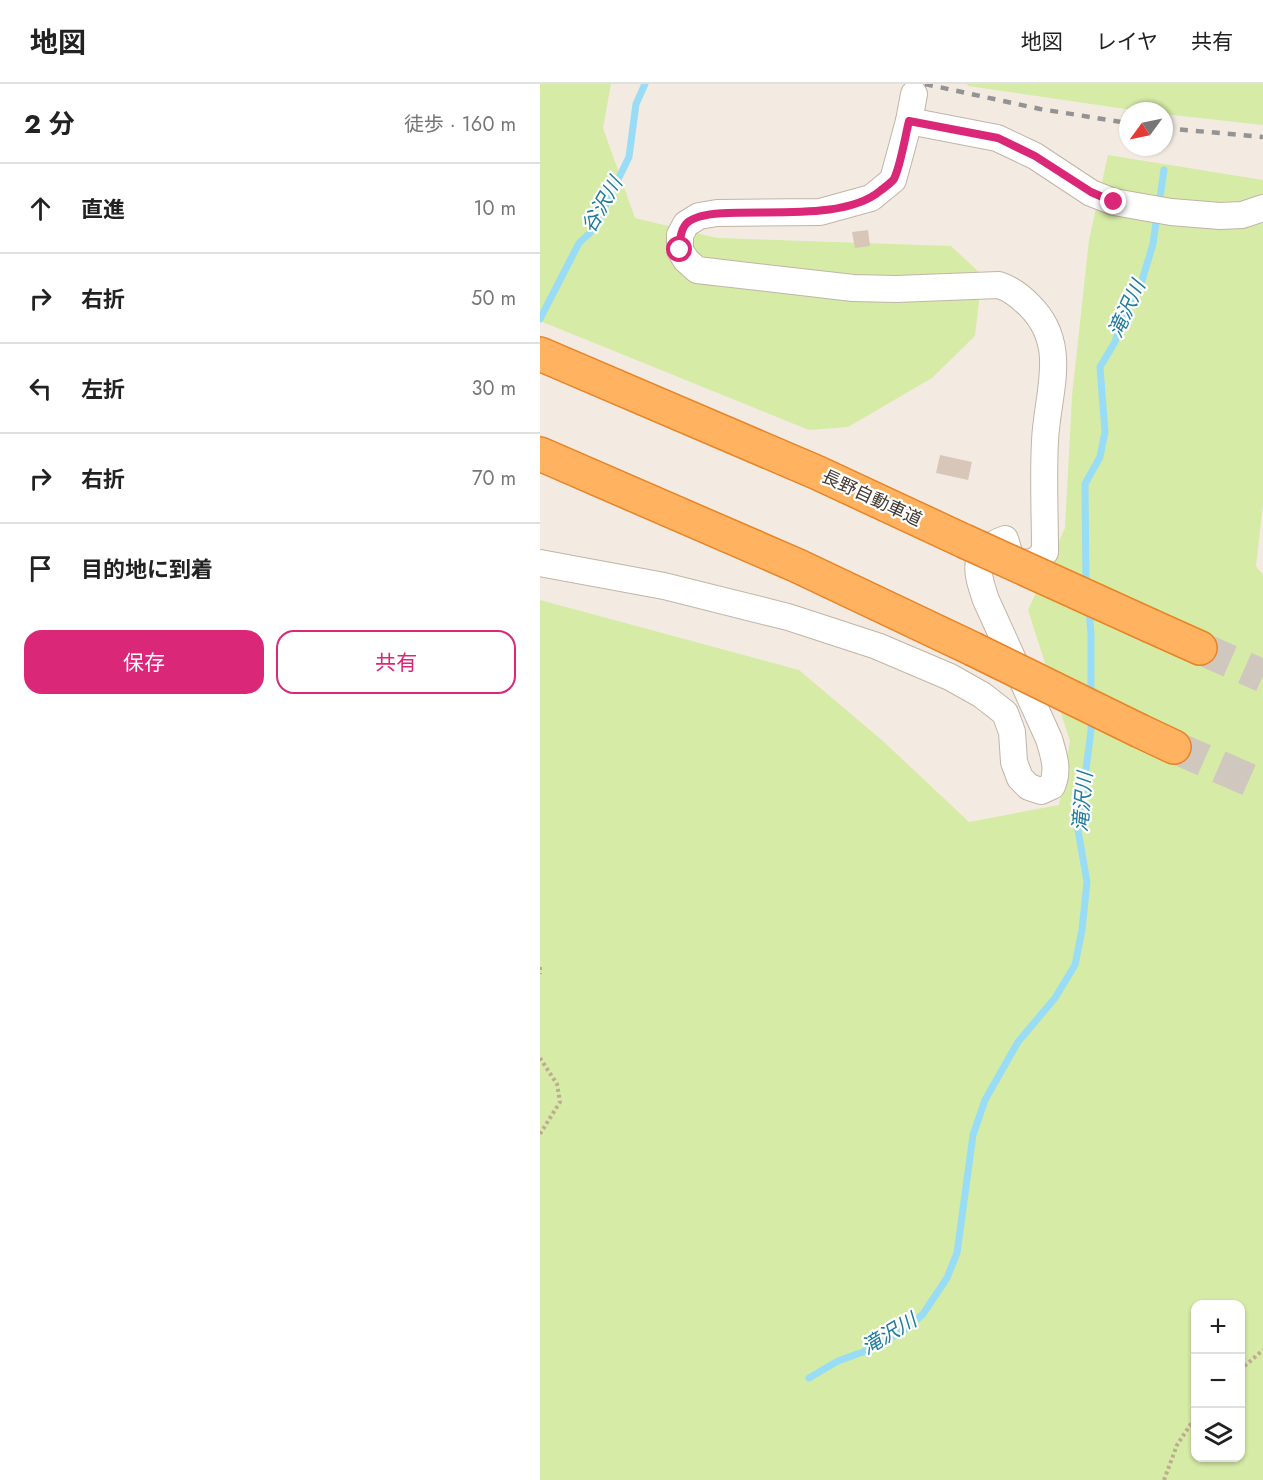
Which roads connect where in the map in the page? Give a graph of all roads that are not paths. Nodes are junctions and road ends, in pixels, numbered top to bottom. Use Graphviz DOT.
graph roads {
  1 [pos="914,94"];
  2 [pos="909,121"];
  3 [pos="1263,208"];
  4 [pos="540,354"];
  5 [pos="540,454"];
  6 [pos="540,563"];
  7 [pos="1200,648"];
  8 [pos="1174,747"];
  1 -- 2 [label="street"];
  2 -- 3 [label="street"];
  2 -- 6 [label="street"];
  4 -- 7 [label="highway, 長野自動車道, bridge"];
  5 -- 8 [label="highway, bridge"];
}
